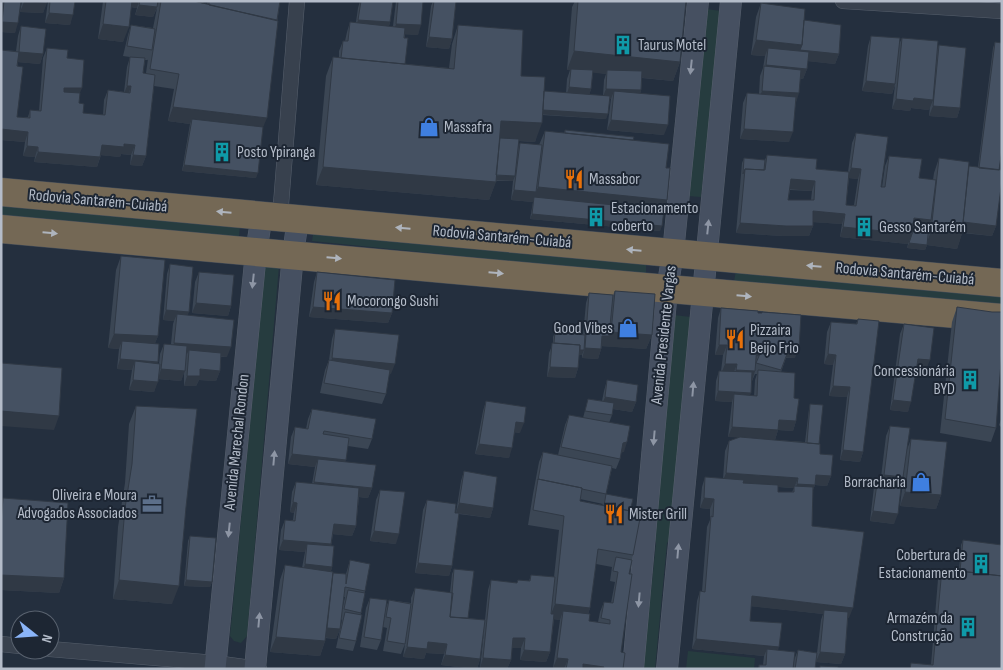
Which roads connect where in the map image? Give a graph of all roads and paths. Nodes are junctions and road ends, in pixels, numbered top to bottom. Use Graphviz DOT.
graph roads {
  1 [pos="297,1"];
  2 [pos="698,1"];
  3 [pos="730,1"];
  4 [pos="843,1"];
  5 [pos="1002,11"];
  6 [pos="1,192"];
  7 [pos="280,217"];
  8 [pos="1,229"];
  9 [pos="256,252"];
  10 [pos="672,253"];
  11 [pos="293,254"];
  12 [pos="705,256"];
  13 [pos="1002,283"];
  14 [pos="667,289"];
  15 [pos="702,293"];
  16 [pos="1002,318"];
  17 [pos="60,650"];
  18 [pos="215,666"];
  19 [pos="255,668"];
  20 [pos="259,669"];
  21 [pos="633,669"];
  22 [pos="667,669"];
  1 -- 7 [label="street, Avenida Marechal Rondon"];
  2 -- 10 [label="street, Avenida Presidente Vargas, one-way"];
  12 -- 3 [label="street, Avenida Presidente Vargas, one-way"];
  4 -- 5 [label="street"];
  7 -- 6 [label="highway, Rodovia Santarém-Cuiabá, one-way"];
  7 -- 9 [label="street, Avenida Marechal Rondon"];
  10 -- 7 [label="highway, Rodovia Santarém-Cuiabá, one-way"];
  7 -- 11 [label="street, Avenida Marechal Rondon"];
  8 -- 9 [label="highway, one-way"];
  9 -- 11 [label="highway"];
  9 -- 18 [label="street, Avenida Marechal Rondon, one-way"];
  10 -- 12 [label="highway, Rodovia Santarém-Cuiabá"];
  10 -- 14 [label="street, Avenida Presidente Vargas"];
  11 -- 14 [label="highway, one-way"];
  19 -- 11 [label="street, Avenida Marechal Rondon, one-way"];
  13 -- 12 [label="highway, Rodovia Santarém-Cuiabá, one-way"];
  12 -- 15 [label="street, Avenida Presidente Vargas"];
  14 -- 15 [label="highway"];
  14 -- 21 [label="street, Avenida Presidente Vargas, one-way"];
  15 -- 16 [label="highway, one-way"];
  22 -- 15 [label="street, Avenida Presidente Vargas, one-way"];
  17 -- 18 [label="street"];
  18 -- 19 [label="street"];
  19 -- 20 [label="street"];
}
